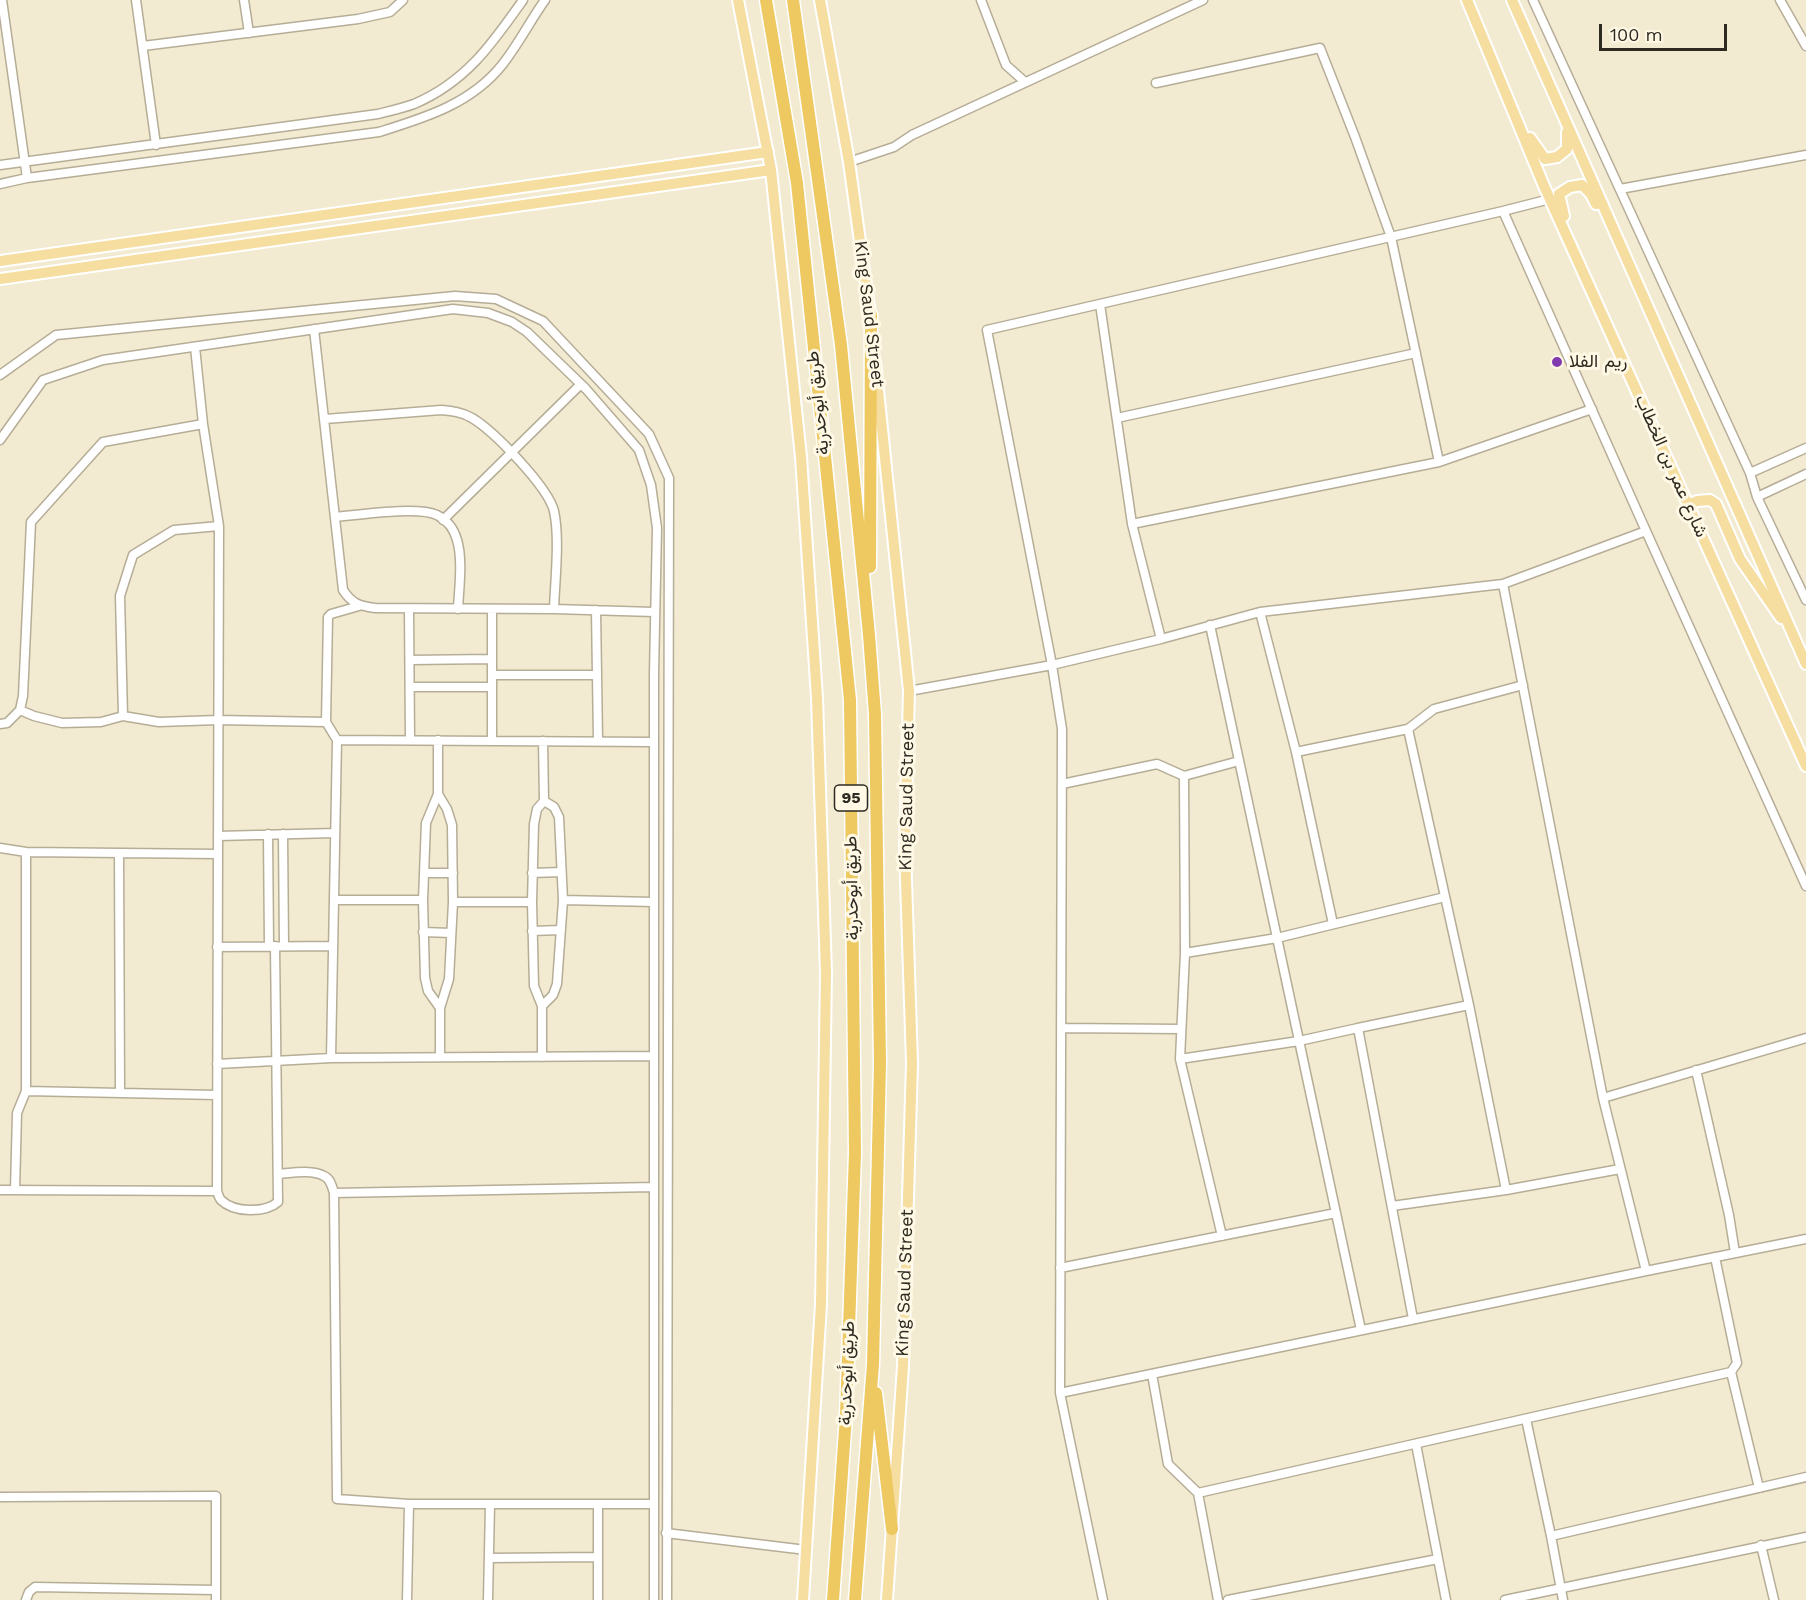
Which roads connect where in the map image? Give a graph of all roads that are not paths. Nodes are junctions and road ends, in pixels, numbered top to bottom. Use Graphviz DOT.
graph roads {
  1 [pos="2,0"];
  2 [pos="136,0"];
  3 [pos="244,0"];
  4 [pos="403,0"];
  5 [pos="523,0"];
  6 [pos="545,0"];
  7 [pos="738,0"];
  8 [pos="766,0"];
  9 [pos="794,0"];
  10 [pos="820,0"];
  11 [pos="981,0"];
  12 [pos="1203,0"];
  13 [pos="1467,0"];
  14 [pos="1512,0"];
  15 [pos="1533,0"];
  16 [pos="1780,0"];
  17 [pos="249,33"];
  18 [pos="142,46"];
  19 [pos="1806,46"];
  20 [pos="10,61"];
  21 [pos="0,62"];
  22 [pos="1544,72"];
  23 [pos="1025,82"];
  24 [pos="1156,83"];
  25 [pos="1507,96"];
  26 [pos="156,144"];
  27 [pos="768,152"];
  28 [pos="1806,155"];
  29 [pos="849,162"];
  30 [pos="25,163"];
  31 [pos="0,165"];
  32 [pos="771,170"];
  33 [pos="27,178"];
  34 [pos="0,184"];
  35 [pos="1620,189"];
  36 [pos="1550,199"];
  37 [pos="1503,212"];
  38 [pos="1391,237"];
  39 [pos="1620,245"];
  40 [pos="0,261"];
  41 [pos="1582,271"];
  42 [pos="0,279"];
  43 [pos="1101,304"];
  44 [pos="871,315"];
  45 [pos="314,329"];
  46 [pos="195,347"];
  47 [pos="1416,353"];
  48 [pos="0,375"];
  49 [pos="582,384"];
  50 [pos="1592,409"];
  51 [pos="1117,418"];
  52 [pos="325,419"];
  53 [pos="203,424"];
  54 [pos="0,440"];
  55 [pos="1806,448"];
  56 [pos="511,452"];
  57 [pos="1439,462"];
  58 [pos="1750,473"];
  59 [pos="1806,474"];
  60 [pos="1757,497"];
  61 [pos="1688,505"];
  62 [pos="335,517"];
  63 [pos="443,520"];
  64 [pos="1132,524"];
  65 [pos="219,526"];
  66 [pos="1646,531"];
  67 [pos="1503,584"];
  68 [pos="1804,588"];
  69 [pos="1806,600"];
  70 [pos="359,606"];
  71 [pos="409,609"];
  72 [pos="458,609"];
  73 [pos="492,609"];
  74 [pos="554,609"];
  75 [pos="596,610"];
  76 [pos="654,612"];
  77 [pos="1260,612"];
  78 [pos="1210,625"];
  79 [pos="869,635"];
  80 [pos="1161,639"];
  81 [pos="1796,641"];
  82 [pos="492,659"];
  83 [pos="410,660"];
  84 [pos="1806,663"];
  85 [pos="1052,665"];
  86 [pos="492,675"];
  87 [pos="597,675"];
  88 [pos="1523,686"];
  89 [pos="410,687"];
  90 [pos="492,687"];
  91 [pos="909,691"];
  92 [pos="20,710"];
  93 [pos="123,716"];
  94 [pos="218,720"];
  95 [pos="326,722"];
  96 [pos="0,724"];
  97 [pos="1408,729"];
  98 [pos="337,740"];
  99 [pos="410,740"];
  100 [pos="438,740"];
  101 [pos="492,741"];
  102 [pos="543,741"];
  103 [pos="598,741"];
  104 [pos="654,742"];
  105 [pos="1296,752"];
  106 [pos="1239,761"];
  107 [pos="1806,766"];
  108 [pos="1184,776"];
  109 [pos="1062,784"];
  110 [pos="438,794"];
  111 [pos="544,801"];
  112 [pos="335,833"];
  113 [pos="268,834"];
  114 [pos="283,834"];
  115 [pos="218,836"];
  116 [pos="0,848"];
  117 [pos="26,852"];
  118 [pos="119,853"];
  119 [pos="218,854"];
  120 [pos="561,872"];
  121 [pos="424,873"];
  122 [pos="453,873"];
  123 [pos="532,873"];
  124 [pos="1806,886"];
  125 [pos="1445,897"];
  126 [pos="334,900"];
  127 [pos="423,900"];
  128 [pos="563,900"];
  129 [pos="453,902"];
  130 [pos="532,902"];
  131 [pos="654,902"];
  132 [pos="1332,924"];
  133 [pos="561,930"];
  134 [pos="532,931"];
  135 [pos="423,932"];
  136 [pos="451,933"];
  137 [pos="1277,938"];
  138 [pos="276,946"];
  139 [pos="333,946"];
  140 [pos="217,947"];
  141 [pos="1185,953"];
  142 [pos="1469,1005"];
  143 [pos="543,1006"];
  144 [pos="440,1008"];
  145 [pos="1061,1028"];
  146 [pos="1358,1028"];
  147 [pos="1181,1029"];
  148 [pos="1806,1038"];
  149 [pos="1299,1041"];
  150 [pos="654,1056"];
  151 [pos="440,1057"];
  152 [pos="542,1057"];
  153 [pos="331,1058"];
  154 [pos="1180,1059"];
  155 [pos="276,1061"];
  156 [pos="217,1064"];
  157 [pos="1696,1070"];
  158 [pos="26,1090"];
  159 [pos="120,1093"];
  160 [pos="217,1095"];
  161 [pos="1603,1098"];
  162 [pos="1620,1169"];
  163 [pos="278,1174"];
  164 [pos="654,1188"];
  165 [pos="0,1190"];
  166 [pos="15,1190"];
  167 [pos="1506,1190"];
  168 [pos="217,1191"];
  169 [pos="334,1193"];
  170 [pos="1392,1206"];
  171 [pos="1336,1213"];
  172 [pos="1222,1236"];
  173 [pos="1806,1239"];
  174 [pos="1735,1253"];
  175 [pos="1715,1257"];
  176 [pos="1060,1268"];
  177 [pos="1646,1271"];
  178 [pos="1413,1319"];
  179 [pos="1361,1330"];
  180 [pos="873,1364"];
  181 [pos="1731,1372"];
  182 [pos="1152,1374"];
  183 [pos="1060,1393"];
  184 [pos="1526,1419"];
  185 [pos="1416,1444"];
  186 [pos="1806,1477"];
  187 [pos="1760,1488"];
  188 [pos="1198,1493"];
  189 [pos="0,1497"];
  190 [pos="409,1504"];
  191 [pos="490,1504"];
  192 [pos="598,1504"];
  193 [pos="654,1504"];
  194 [pos="892,1529"];
  195 [pos="666,1533"];
  196 [pos="1551,1536"];
  197 [pos="1806,1537"];
  198 [pos="1761,1545"];
  199 [pos="806,1550"];
  200 [pos="598,1557"];
  201 [pos="489,1558"];
  202 [pos="1438,1559"];
  203 [pos="122,1589"];
  204 [pos="1560,1589"];
  205 [pos="215,1590"];
  206 [pos="26,1600"];
  207 [pos="122,1600"];
  208 [pos="216,1600"];
  209 [pos="407,1600"];
  210 [pos="488,1600"];
  211 [pos="598,1600"];
  212 [pos="654,1600"];
  213 [pos="667,1600"];
  214 [pos="803,1600"];
  215 [pos="833,1600"];
  216 [pos="855,1600"];
  217 [pos="887,1600"];
  218 [pos="1103,1600"];
  219 [pos="1218,1600"];
  220 [pos="1228,1600"];
  221 [pos="1446,1600"];
  222 [pos="1505,1600"];
  223 [pos="1563,1600"];
  224 [pos="1774,1600"];
  1 -- 20 [label="street"];
  2 -- 18 [label="street"];
  3 -- 17 [label="street"];
  4 -- 17 [label="street"];
  5 -- 26 [label="street"];
  6 -- 33 [label="street"];
  7 -- 27 [label="main road"];
  8 -- 215 [label="highway, طريق أبوحدرية / 95"];
  9 -- 79 [label="highway, طريق أبوحدرية / 95"];
  10 -- 29 [label="main road, King Saud Street"];
  11 -- 23 [label="street"];
  12 -- 23 [label="street"];
  13 -- 25 [label="main road, شارع عمر بن الخطاب"];
  14 -- 22 [label="main road"];
  15 -- 35 [label="street"];
  16 -- 19 [label="street"];
  17 -- 18 [label="street"];
  18 -- 26 [label="street"];
  20 -- 21 [label="street"];
  20 -- 30 [label="street"];
  22 -- 25 [label="main road"];
  22 -- 39 [label="main road"];
  23 -- 29 [label="street"];
  24 -- 38 [label="street"];
  25 -- 36 [label="main road, شارع عمر بن الخطاب"];
  26 -- 30 [label="street"];
  27 -- 32 [label="main road"];
  27 -- 40 [label="main road"];
  28 -- 35 [label="street"];
  29 -- 44 [label="main road, King Saud Street"];
  30 -- 31 [label="street"];
  30 -- 33 [label="street"];
  32 -- 42 [label="main road"];
  32 -- 199 [label="main road"];
  33 -- 34 [label="street"];
  35 -- 58 [label="street"];
  36 -- 37 [label="street"];
  36 -- 41 [label="main road, شارع عمر بن الخطاب"];
  37 -- 38 [label="street"];
  37 -- 50 [label="street"];
  38 -- 43 [label="street"];
  38 -- 47 [label="street"];
  39 -- 41 [label="main road"];
  39 -- 81 [label="main road"];
  41 -- 61 [label="main road, شارع عمر بن الخطاب"];
  43 -- 51 [label="street"];
  43 -- 85 [label="street"];
  44 -- 79 [label="highway"];
  44 -- 91 [label="main road, King Saud Street"];
  45 -- 46 [label="street"];
  45 -- 49 [label="street"];
  45 -- 52 [label="street"];
  46 -- 53 [label="street"];
  46 -- 54 [label="street"];
  47 -- 51 [label="street"];
  47 -- 57 [label="street"];
  48 -- 195 [label="street"];
  49 -- 56 [label="street"];
  49 -- 76 [label="street"];
  50 -- 57 [label="street"];
  50 -- 66 [label="street"];
  51 -- 64 [label="street"];
  52 -- 56 [label="street"];
  52 -- 62 [label="street"];
  53 -- 65 [label="street"];
  53 -- 92 [label="street"];
  55 -- 58 [label="street"];
  56 -- 63 [label="street"];
  56 -- 74 [label="street"];
  57 -- 64 [label="street"];
  58 -- 60 [label="street"];
  59 -- 60 [label="street"];
  60 -- 68 [label="street"];
  61 -- 81 [label="main road"];
  61 -- 107 [label="main road, شارع عمر بن الخطاب"];
  62 -- 63 [label="street"];
  62 -- 70 [label="street"];
  63 -- 72 [label="street"];
  64 -- 80 [label="street"];
  65 -- 93 [label="street"];
  65 -- 94 [label="street"];
  66 -- 67 [label="street"];
  66 -- 124 [label="street"];
  67 -- 77 [label="street"];
  67 -- 88 [label="street"];
  68 -- 69 [label="street"];
  70 -- 71 [label="street"];
  70 -- 95 [label="street"];
  71 -- 72 [label="street"];
  71 -- 83 [label="street"];
  72 -- 73 [label="street"];
  73 -- 74 [label="street"];
  73 -- 82 [label="street"];
  74 -- 75 [label="street"];
  75 -- 76 [label="street"];
  75 -- 87 [label="street"];
  76 -- 104 [label="street"];
  77 -- 78 [label="street"];
  77 -- 105 [label="street"];
  78 -- 80 [label="street"];
  78 -- 106 [label="street"];
  79 -- 180 [label="highway, طريق أبوحدرية / 95"];
  80 -- 85 [label="street"];
  81 -- 84 [label="main road"];
  82 -- 83 [label="street"];
  82 -- 86 [label="street"];
  83 -- 89 [label="street"];
  85 -- 91 [label="street"];
  85 -- 109 [label="street"];
  86 -- 87 [label="street"];
  86 -- 90 [label="street"];
  87 -- 103 [label="street"];
  88 -- 97 [label="street"];
  88 -- 161 [label="street"];
  89 -- 90 [label="street"];
  89 -- 99 [label="street"];
  90 -- 101 [label="street"];
  91 -- 194 [label="main road, King Saud Street"];
  92 -- 93 [label="street"];
  92 -- 96 [label="street"];
  93 -- 94 [label="street"];
  94 -- 95 [label="street"];
  94 -- 115 [label="street"];
  95 -- 98 [label="street"];
  97 -- 105 [label="street"];
  97 -- 125 [label="street"];
  98 -- 99 [label="street"];
  98 -- 112 [label="street"];
  99 -- 100 [label="street"];
  100 -- 101 [label="street"];
  100 -- 110 [label="street"];
  101 -- 102 [label="street"];
  102 -- 103 [label="street"];
  102 -- 111 [label="street"];
  103 -- 104 [label="street"];
  104 -- 131 [label="street"];
  105 -- 132 [label="street"];
  106 -- 108 [label="street"];
  106 -- 137 [label="street"];
  108 -- 109 [label="street"];
  108 -- 141 [label="street"];
  109 -- 145 [label="street"];
  110 -- 121 [label="street"];
  110 -- 122 [label="street"];
  111 -- 120 [label="street"];
  111 -- 123 [label="street"];
  112 -- 114 [label="street"];
  112 -- 126 [label="street"];
  113 -- 114 [label="street"];
  113 -- 115 [label="street"];
  113 -- 138 [label="street"];
  114 -- 138 [label="street"];
  115 -- 119 [label="street"];
  116 -- 117 [label="street"];
  117 -- 118 [label="street"];
  117 -- 158 [label="street"];
  118 -- 119 [label="street"];
  118 -- 159 [label="street"];
  119 -- 140 [label="street"];
  120 -- 123 [label="street"];
  120 -- 128 [label="street"];
  121 -- 122 [label="street"];
  121 -- 127 [label="street"];
  122 -- 129 [label="street"];
  123 -- 130 [label="street"];
  125 -- 132 [label="street"];
  125 -- 142 [label="street"];
  126 -- 127 [label="street"];
  126 -- 139 [label="street"];
  127 -- 135 [label="street"];
  128 -- 131 [label="street"];
  128 -- 133 [label="street"];
  129 -- 130 [label="street"];
  129 -- 136 [label="street"];
  130 -- 134 [label="street"];
  131 -- 150 [label="street"];
  132 -- 137 [label="street"];
  133 -- 134 [label="street"];
  133 -- 143 [label="street"];
  134 -- 143 [label="street"];
  135 -- 136 [label="street"];
  135 -- 144 [label="street"];
  136 -- 144 [label="street"];
  137 -- 141 [label="street"];
  137 -- 149 [label="street"];
  138 -- 139 [label="street"];
  138 -- 140 [label="street"];
  138 -- 155 [label="street"];
  139 -- 153 [label="street"];
  140 -- 156 [label="street"];
  141 -- 147 [label="street"];
  142 -- 146 [label="street"];
  142 -- 167 [label="street"];
  143 -- 152 [label="street"];
  144 -- 151 [label="street"];
  145 -- 147 [label="street"];
  145 -- 176 [label="street"];
  146 -- 149 [label="street"];
  146 -- 170 [label="street"];
  147 -- 154 [label="street"];
  148 -- 157 [label="street"];
  149 -- 154 [label="street"];
  149 -- 171 [label="street"];
  150 -- 152 [label="street"];
  150 -- 164 [label="street"];
  151 -- 152 [label="street"];
  151 -- 153 [label="street"];
  153 -- 155 [label="street"];
  154 -- 172 [label="street"];
  155 -- 156 [label="street"];
  155 -- 163 [label="street"];
  156 -- 160 [label="street"];
  157 -- 161 [label="street"];
  157 -- 174 [label="street"];
  158 -- 159 [label="street"];
  158 -- 166 [label="street"];
  159 -- 160 [label="street"];
  160 -- 168 [label="street"];
  161 -- 162 [label="street"];
  162 -- 167 [label="street"];
  162 -- 177 [label="street"];
  163 -- 168 [label="street"];
  163 -- 169 [label="street"];
  164 -- 169 [label="street"];
  164 -- 193 [label="street"];
  165 -- 166 [label="street"];
  166 -- 168 [label="street"];
  167 -- 170 [label="street"];
  169 -- 190 [label="street"];
  170 -- 178 [label="street"];
  171 -- 172 [label="street"];
  171 -- 179 [label="street"];
  172 -- 176 [label="street"];
  173 -- 174 [label="street"];
  174 -- 175 [label="street"];
  175 -- 177 [label="street"];
  175 -- 181 [label="street"];
  176 -- 183 [label="street"];
  177 -- 178 [label="street"];
  178 -- 179 [label="street"];
  179 -- 182 [label="street"];
  180 -- 194 [label="highway"];
  180 -- 216 [label="highway, طريق أبوحدرية / 95"];
  181 -- 184 [label="street"];
  181 -- 187 [label="street"];
  182 -- 183 [label="street"];
  182 -- 188 [label="street"];
  183 -- 218 [label="street"];
  184 -- 185 [label="street"];
  184 -- 196 [label="street"];
  185 -- 188 [label="street"];
  185 -- 202 [label="street"];
  186 -- 187 [label="street"];
  187 -- 196 [label="street"];
  188 -- 219 [label="street"];
  189 -- 205 [label="street"];
  190 -- 191 [label="street"];
  190 -- 209 [label="street"];
  191 -- 192 [label="street"];
  191 -- 201 [label="street"];
  192 -- 193 [label="street"];
  192 -- 200 [label="street"];
  193 -- 212 [label="street"];
  194 -- 217 [label="main road, King Saud Street"];
  195 -- 199 [label="street"];
  195 -- 213 [label="street"];
  196 -- 204 [label="street"];
  197 -- 198 [label="street"];
  198 -- 204 [label="street"];
  198 -- 224 [label="street"];
  199 -- 214 [label="main road"];
  200 -- 201 [label="street"];
  200 -- 211 [label="street"];
  201 -- 210 [label="street"];
  202 -- 220 [label="street"];
  202 -- 221 [label="street"];
  203 -- 205 [label="street"];
  203 -- 206 [label="street"];
  203 -- 207 [label="street"];
  204 -- 222 [label="street"];
  204 -- 223 [label="street"];
  205 -- 208 [label="street"];
}
